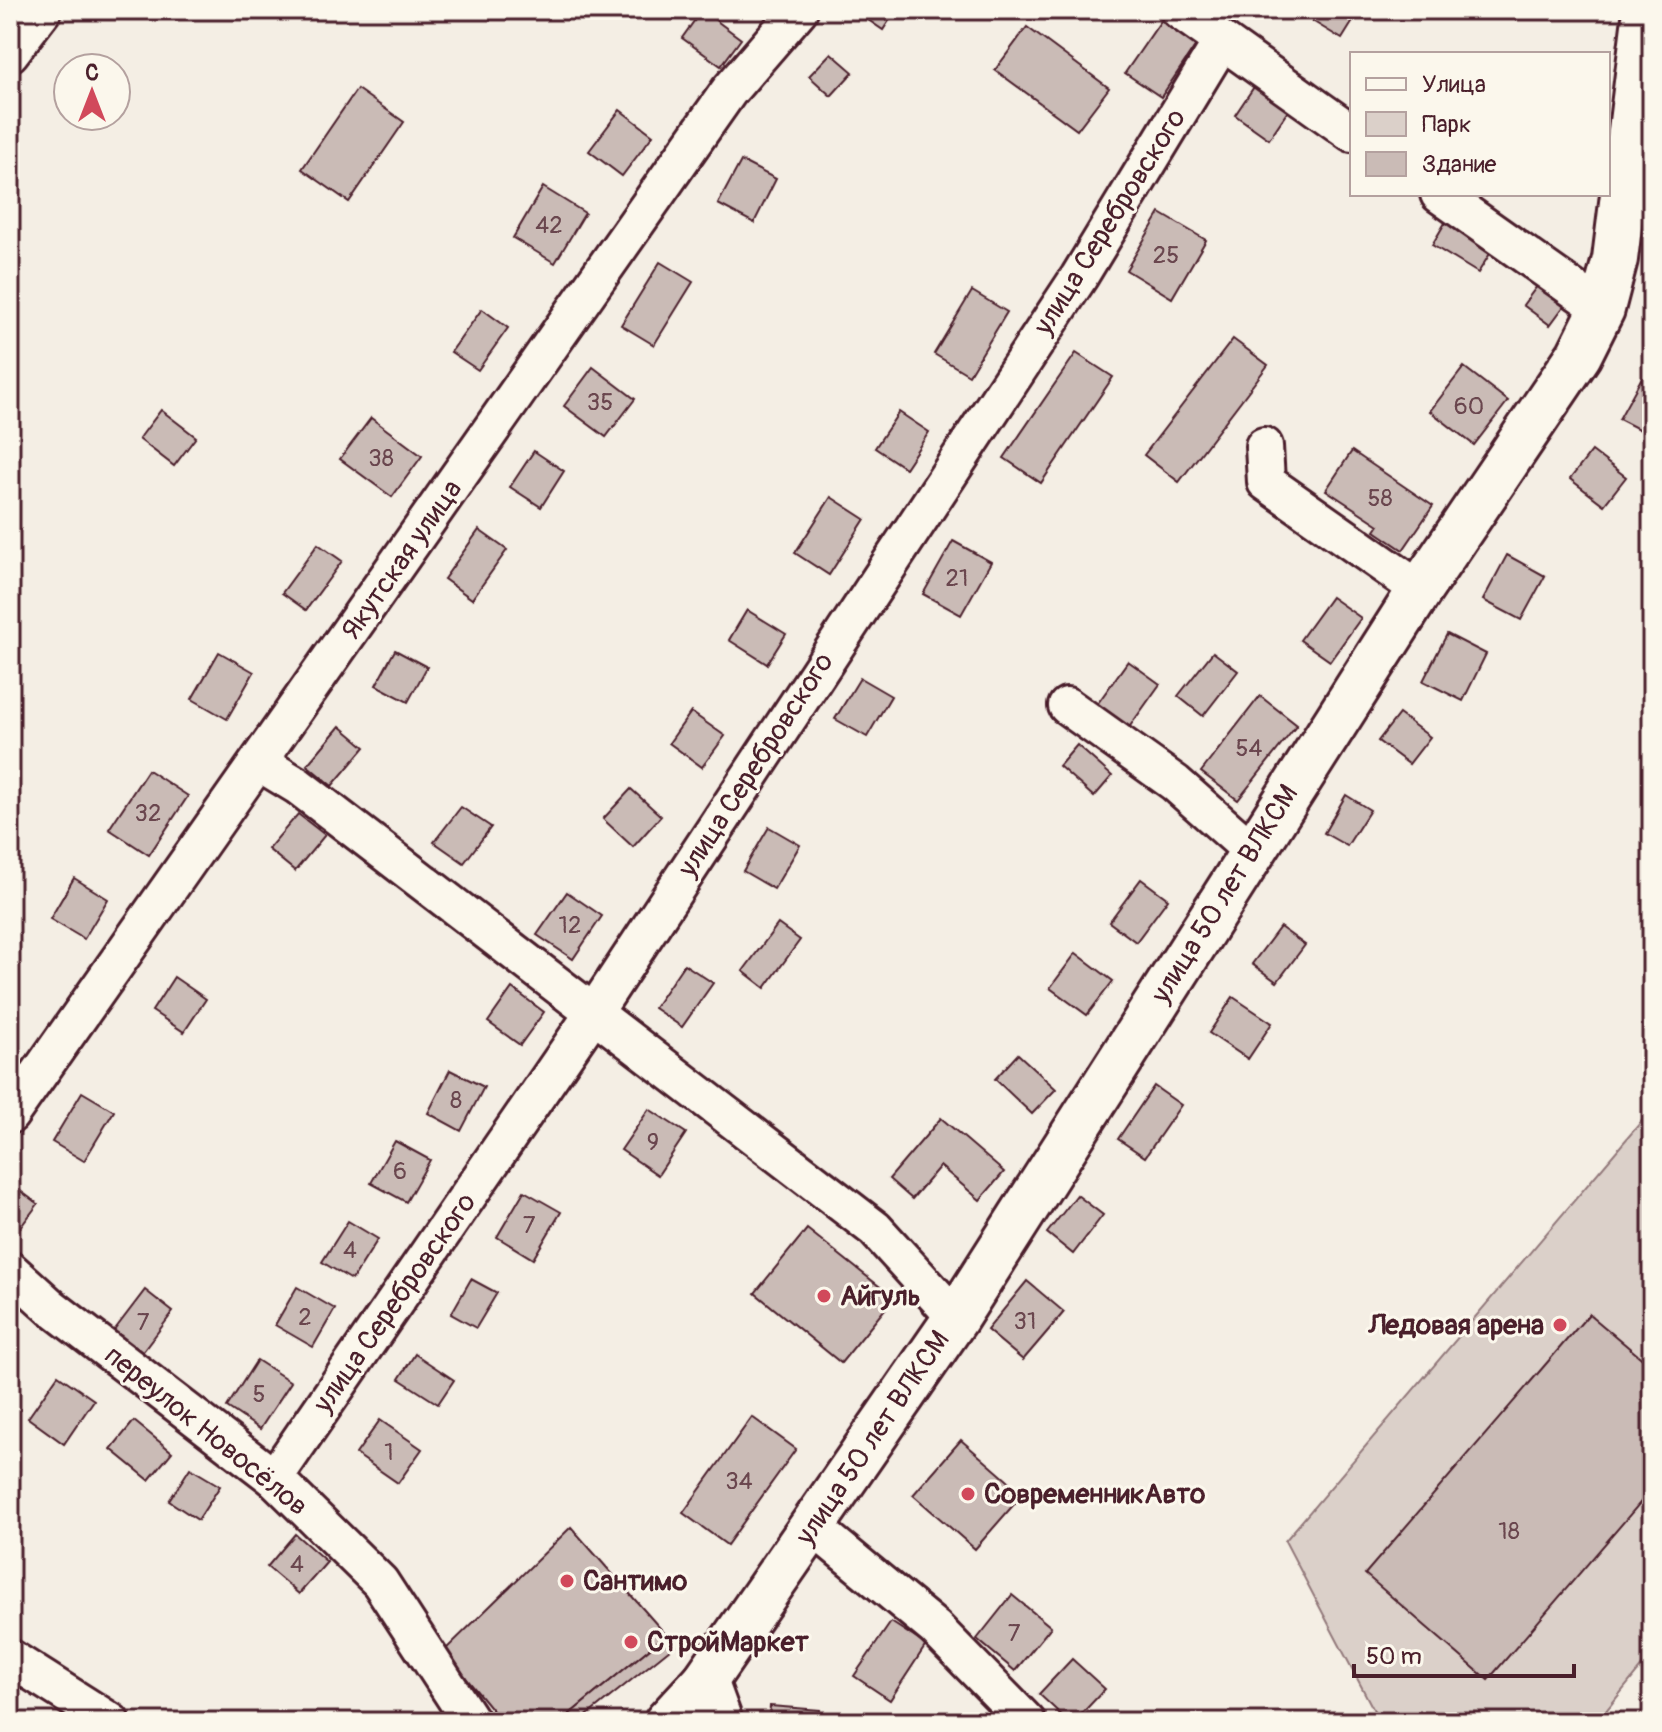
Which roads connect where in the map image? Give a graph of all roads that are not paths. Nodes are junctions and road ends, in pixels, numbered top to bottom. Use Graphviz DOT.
graph roads {
  1 [pos="43,10"];
  2 [pos="799,10"];
  3 [pos="1179,10"];
  4 [pos="1646,10"];
  5 [pos="1222,41"];
  6 [pos="10,53"];
  7 [pos="1350,132"];
  8 [pos="1641,143"];
  9 [pos="1442,196"];
  10 [pos="1602,309"];
  11 [pos="1264,446"];
  12 [pos="1420,590"];
  13 [pos="1067,706"];
  14 [pos="260,763"];
  15 [pos="1252,851"];
  16 [pos="593,1014"];
  17 [pos="10,1115"];
  18 [pos="10,1270"];
  19 [pos="956,1318"];
  20 [pos="274,1478"];
  21 [pos="813,1527"];
  22 [pos="10,1658"];
  23 [pos="705,1681"];
  24 [pos="111,1722"];
  25 [pos="471,1722"];
  26 [pos="667,1722"];
  27 [pos="720,1722"];
  28 [pos="1027,1722"];
  1 -- 6 [label="street"];
  2 -- 14 [label="street, Якутская улица"];
  3 -- 5 [label="street"];
  4 -- 8 [label="main road, улица 50 лет ВЛКСМ"];
  5 -- 7 [label="street"];
  5 -- 16 [label="street, улица Серебровского"];
  8 -- 10 [label="main road, улица 50 лет ВЛКСМ"];
  9 -- 10 [label="street"];
  10 -- 12 [label="main road, улица 50 лет ВЛКСМ"];
  11 -- 12 [label="street"];
  12 -- 15 [label="main road, улица 50 лет ВЛКСМ"];
  13 -- 15 [label="street"];
  14 -- 16 [label="street"];
  14 -- 17 [label="street, Якутская улица"];
  15 -- 19 [label="main road, улица 50 лет ВЛКСМ"];
  16 -- 19 [label="street"];
  16 -- 20 [label="street, улица Серебровского"];
  18 -- 20 [label="street, переулок Новосёлов"];
  19 -- 21 [label="main road, улица 50 лет ВЛКСМ"];
  20 -- 25 [label="street, переулок Новосёлов"];
  21 -- 23 [label="main road, улица 50 лет ВЛКСМ"];
  21 -- 28 [label="street"];
  22 -- 24 [label="street"];
  23 -- 26 [label="main road, улица 50 лет ВЛКСМ"];
  23 -- 27 [label="main road"];
}
